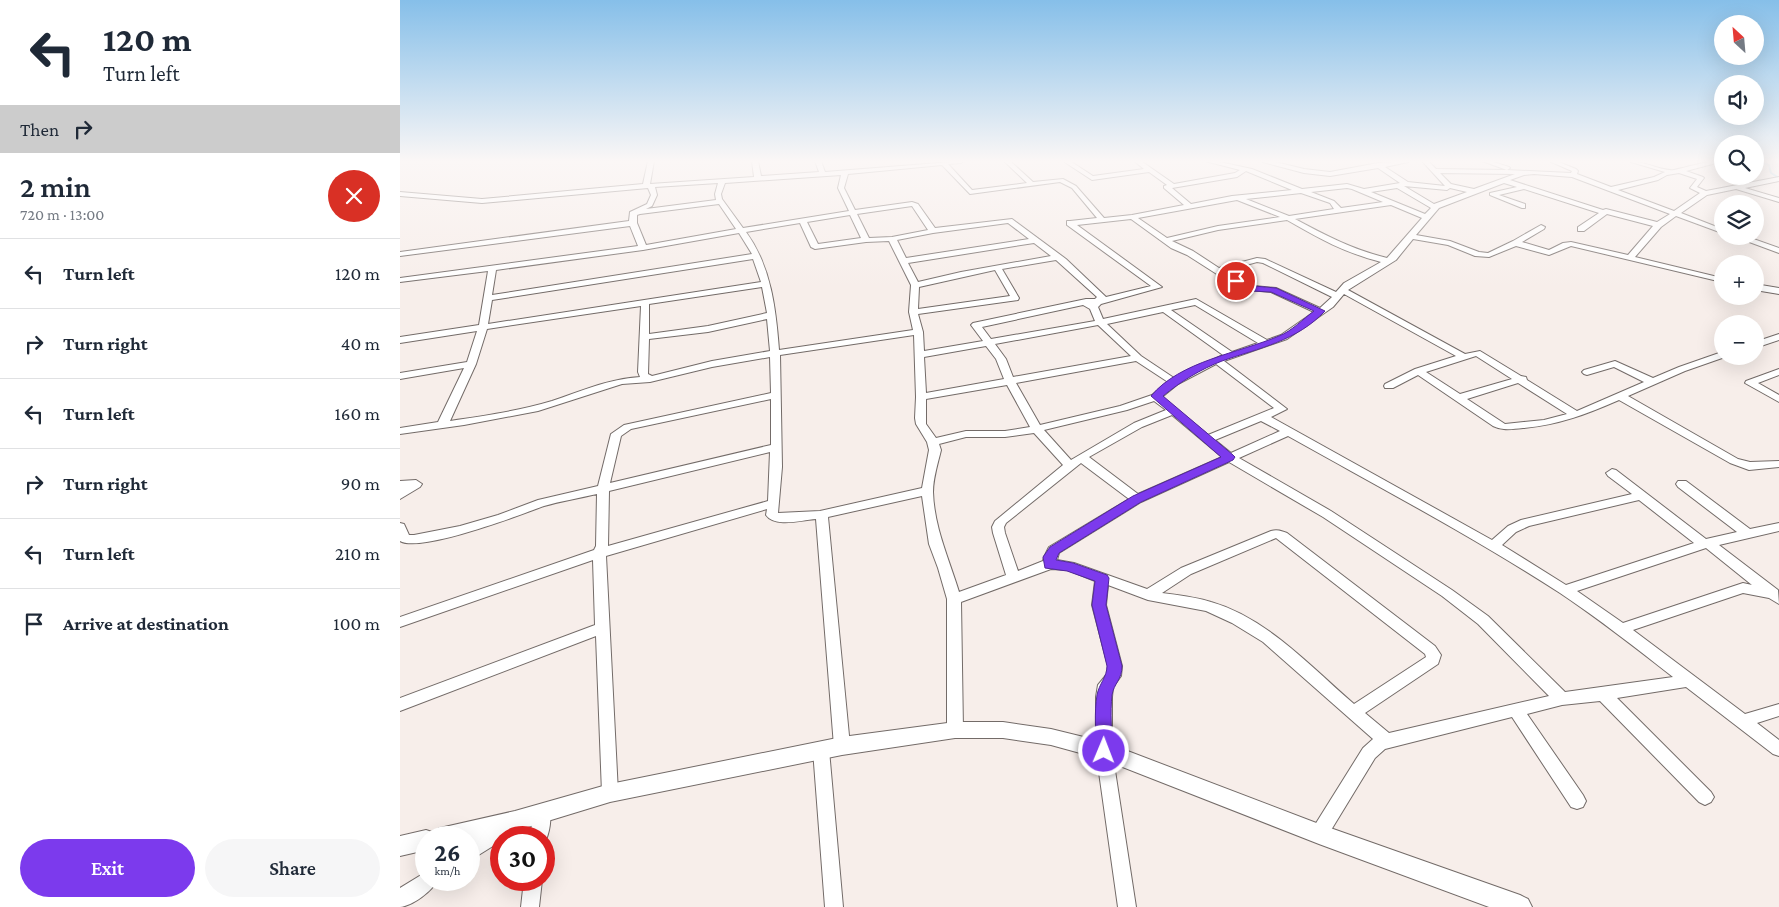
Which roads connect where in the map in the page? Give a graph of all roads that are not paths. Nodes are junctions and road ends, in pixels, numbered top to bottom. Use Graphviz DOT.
graph roads {
  1 [pos="651,203"];
  2 [pos="709,203"];
  3 [pos="721,203"];
  4 [pos="848,203"];
  5 [pos="1088,203"];
  6 [pos="1186,203"];
  7 [pos="1209,203"];
  8 [pos="1252,203"];
  9 [pos="1333,203"];
  10 [pos="1383,203"];
  11 [pos="1395,203"];
  12 [pos="1428,203"];
  13 [pos="1443,203"];
  14 [pos="1515,203"];
  15 [pos="1575,203"];
  16 [pos="1649,203"];
  17 [pos="1689,203"];
  18 [pos="1522,206"];
  19 [pos="1191,207"];
  20 [pos="1434,207"];
  21 [pos="1339,210"];
  22 [pos="1603,212"];
  23 [pos="852,213"];
  24 [pos="1674,213"];
  25 [pos="1132,217"];
  26 [pos="1425,217"];
  27 [pos="1288,218"];
  28 [pos="803,220"];
  29 [pos="1102,220"];
  30 [pos="633,223"];
  31 [pos="1658,225"];
  32 [pos="1541,226"];
  33 [pos="598,228"];
  34 [pos="1714,228"];
  35 [pos="1581,229"];
  36 [pos="933,231"];
  37 [pos="743,232"];
  38 [pos="1410,236"];
  39 [pos="892,239"];
  40 [pos="866,240"];
  41 [pos="1034,240"];
  42 [pos="1166,240"];
  43 [pos="1516,243"];
  44 [pos="1763,245"];
  45 [pos="643,248"];
  46 [pos="1779,251"];
  47 [pos="400,254"];
  48 [pos="756,256"];
  49 [pos="1057,257"];
  50 [pos="1631,257"];
  51 [pos="1387,261"];
  52 [pos="903,262"];
  53 [pos="492,268"];
  54 [pos="998,269"];
  55 [pos="1217,271"];
  56 [pos="1714,278"];
  57 [pos="400,280"];
  58 [pos="765,284"];
  59 [pos="915,285"];
  60 [pos="1764,289"];
  61 [pos="1779,291"];
  62 [pos="1339,293"];
  63 [pos="488,298"];
  64 [pos="645,304"];
  65 [pos="1093,304"];
  66 [pos="1165,310"];
  67 [pos="1320,311"];
  68 [pos="913,312"];
  69 [pos="771,316"];
  70 [pos="1100,322"];
  71 [pos="483,328"];
  72 [pos="918,332"];
  73 [pos="645,337"];
  74 [pos="1779,337"];
  75 [pos="400,340"];
  76 [pos="989,342"];
  77 [pos="1764,342"];
  78 [pos="1267,344"];
  79 [pos="776,353"];
  80 [pos="919,355"];
  81 [pos="1230,355"];
  82 [pos="1462,356"];
  83 [pos="1138,358"];
  84 [pos="1714,359"];
  85 [pos="1217,360"];
  86 [pos="470,364"];
  87 [pos="1418,371"];
  88 [pos="1587,372"];
  89 [pos="1779,372"];
  90 [pos="400,376"];
  91 [pos="650,379"];
  92 [pos="1522,379"];
  93 [pos="1010,381"];
  94 [pos="1174,382"];
  95 [pos="1653,382"];
  96 [pos="1389,386"];
  97 [pos="776,395"];
  98 [pos="1156,396"];
  99 [pos="1620,396"];
  100 [pos="921,397"];
  101 [pos="1459,398"];
  102 [pos="1779,399"];
  103 [pos="1174,411"];
  104 [pos="1576,415"];
  105 [pos="1262,417"];
  106 [pos="443,424"];
  107 [pos="1037,429"];
  108 [pos="400,431"];
  109 [pos="1287,432"];
  110 [pos="1207,439"];
  111 [pos="933,442"];
  112 [pos="776,447"];
  113 [pos="1081,457"];
  114 [pos="1229,457"];
  115 [pos="1779,464"];
  116 [pos="1069,465"];
  117 [pos="1612,472"];
  118 [pos="400,484"];
  119 [pos="1682,484"];
  120 [pos="603,489"];
  121 [pos="927,491"];
  122 [pos="400,495"];
  123 [pos="1641,496"];
  124 [pos="1137,499"];
  125 [pos="774,503"];
  126 [pos="821,515"];
  127 [pos="400,527"];
  128 [pos="1779,527"];
  129 [pos="1748,534"];
  130 [pos="1706,544"];
  131 [pos="1493,546"];
  132 [pos="599,553"];
  133 [pos="1050,564"];
  134 [pos="1013,577"];
  135 [pos="1752,577"];
  136 [pos="1102,578"];
  137 [pos="1742,588"];
  138 [pos="1565,590"];
  139 [pos="1148,595"];
  140 [pos="1776,596"];
  141 [pos="954,599"];
  142 [pos="400,622"];
  143 [pos="602,628"];
  144 [pos="1621,629"];
  145 [pos="1688,680"];
  146 [pos="1604,694"];
  147 [pos="1562,699"];
  148 [pos="400,705"];
  149 [pos="1515,709"];
  150 [pos="1779,710"];
  151 [pos="1355,711"];
  152 [pos="1743,721"];
  153 [pos="955,730"];
  154 [pos="1386,740"];
  155 [pos="842,746"];
  156 [pos="1779,749"];
  157 [pos="821,750"];
  158 [pos="1104,751"];
  159 [pos="610,793"];
  160 [pos="1705,797"];
  161 [pos="1577,801"];
  162 [pos="542,812"];
  163 [pos="515,821"];
  164 [pos="540,826"];
  165 [pos="480,829"];
  166 [pos="1319,834"];
  167 [pos="415,843"];
  168 [pos="480,845"];
  169 [pos="400,846"];
  170 [pos="415,889"];
  171 [pos="532,891"];
  172 [pos="400,899"];
  173 [pos="530,907"];
  174 [pos="834,907"];
  175 [pos="1127,907"];
  176 [pos="1520,907"];
  1 -- 33 [label="street"];
  2 -- 30 [label="street"];
  3 -- 37 [label="street"];
  4 -- 23 [label="street"];
  5 -- 29 [label="street"];
  6 -- 19 [label="street"];
  7 -- 19 [label="street"];
  8 -- 27 [label="street"];
  9 -- 21 [label="street"];
  10 -- 21 [label="street"];
  11 -- 26 [label="street"];
  12 -- 20 [label="street"];
  13 -- 20 [label="street"];
  14 -- 18 [label="street"];
  15 -- 22 [label="street"];
  16 -- 24 [label="street"];
  17 -- 24 [label="street"];
  19 -- 25 [label="street"];
  20 -- 26 [label="street"];
  21 -- 27 [label="street"];
  22 -- 31 [label="street"];
  22 -- 35 [label="street"];
  23 -- 28 [label="street"];
  23 -- 36 [label="street"];
  23 -- 40 [label="street"];
  24 -- 31 [label="street"];
  24 -- 34 [label="street"];
  25 -- 29 [label="street"];
  25 -- 42 [label="street"];
  26 -- 38 [label="street"];
  27 -- 42 [label="street"];
  27 -- 51 [label="street"];
  28 -- 37 [label="street"];
  28 -- 40 [label="street"];
  29 -- 65 [label="street"];
  30 -- 33 [label="street"];
  30 -- 45 [label="street"];
  31 -- 50 [label="street"];
  32 -- 43 [label="street"];
  33 -- 47 [label="street"];
  36 -- 39 [label="street"];
  36 -- 41 [label="street"];
  37 -- 45 [label="street"];
  37 -- 48 [label="street"];
  38 -- 43 [label="street"];
  38 -- 51 [label="street"];
  39 -- 40 [label="street"];
  39 -- 52 [label="street"];
  41 -- 49 [label="street"];
  41 -- 52 [label="street"];
  42 -- 55 [label="street"];
  43 -- 50 [label="street"];
  44 -- 46 [label="street"];
  45 -- 53 [label="street"];
  48 -- 58 [label="street"];
  48 -- 63 [label="street"];
  49 -- 54 [label="street"];
  49 -- 65 [label="street"];
  50 -- 56 [label="street"];
  51 -- 62 [label="street"];
  52 -- 59 [label="street"];
  53 -- 57 [label="street"];
  53 -- 63 [label="street"];
  54 -- 59 [label="street"];
  54 -- 68 [label="street"];
  55 -- 62 [label="street"];
  55 -- 67 [label="street"];
  58 -- 64 [label="street"];
  58 -- 69 [label="street"];
  59 -- 68 [label="street"];
  60 -- 61 [label="street"];
  62 -- 67 [label="street"];
  62 -- 82 [label="street"];
  63 -- 71 [label="street"];
  64 -- 71 [label="street"];
  64 -- 73 [label="street"];
  65 -- 70 [label="street"];
  65 -- 76 [label="street"];
  66 -- 70 [label="street"];
  66 -- 78 [label="street"];
  66 -- 81 [label="street"];
  67 -- 78 [label="street"];
  68 -- 72 [label="street"];
  69 -- 73 [label="street"];
  69 -- 79 [label="street"];
  70 -- 76 [label="street"];
  70 -- 83 [label="street"];
  71 -- 75 [label="street"];
  71 -- 86 [label="street"];
  72 -- 79 [label="street"];
  72 -- 80 [label="street"];
  73 -- 91 [label="street"];
  74 -- 77 [label="street"];
  76 -- 80 [label="street"];
  76 -- 93 [label="street"];
  78 -- 81 [label="street"];
  79 -- 91 [label="street"];
  79 -- 97 [label="street"];
  80 -- 100 [label="street"];
  81 -- 85 [label="street"];
  82 -- 87 [label="street"];
  82 -- 92 [label="street"];
  83 -- 93 [label="street"];
  83 -- 94 [label="street"];
  84 -- 95 [label="street"];
  85 -- 94 [label="street"];
  85 -- 105 [label="street"];
  86 -- 90 [label="street"];
  86 -- 106 [label="street"];
  87 -- 96 [label="street"];
  87 -- 101 [label="street"];
  88 -- 95 [label="street"];
  89 -- 102 [label="street"];
  91 -- 106 [label="street"];
  92 -- 101 [label="street"];
  92 -- 104 [label="street"];
  93 -- 100 [label="street"];
  93 -- 107 [label="street"];
  94 -- 98 [label="street"];
  95 -- 99 [label="street"];
  97 -- 112 [label="street"];
  97 -- 120 [label="street"];
  98 -- 103 [label="street"];
  98 -- 107 [label="street"];
  99 -- 104 [label="street"];
  99 -- 115 [label="street"];
  100 -- 111 [label="street"];
  101 -- 104 [label="street"];
  103 -- 110 [label="street"];
  103 -- 113 [label="street"];
  105 -- 109 [label="street"];
  105 -- 110 [label="street"];
  106 -- 108 [label="street"];
  107 -- 111 [label="street"];
  107 -- 116 [label="street"];
  109 -- 114 [label="street"];
  109 -- 131 [label="street"];
  110 -- 114 [label="street"];
  111 -- 121 [label="street"];
  112 -- 120 [label="street"];
  112 -- 125 [label="street"];
  113 -- 116 [label="street"];
  113 -- 124 [label="street"];
  114 -- 124 [label="street"];
  114 -- 147 [label="street"];
  116 -- 134 [label="street"];
  117 -- 123 [label="street"];
  118 -- 122 [label="street"];
  119 -- 129 [label="street"];
  120 -- 127 [label="street"];
  120 -- 132 [label="street"];
  121 -- 126 [label="street"];
  121 -- 141 [label="street"];
  123 -- 130 [label="street"];
  123 -- 131 [label="street"];
  124 -- 133 [label="street"];
  125 -- 126 [label="street"];
  125 -- 132 [label="street"];
  126 -- 155 [label="street"];
  128 -- 129 [label="street"];
  129 -- 130 [label="street"];
  130 -- 135 [label="street"];
  130 -- 138 [label="street"];
  131 -- 138 [label="street"];
  132 -- 142 [label="street"];
  132 -- 143 [label="street"];
  133 -- 134 [label="street"];
  133 -- 136 [label="street"];
  134 -- 141 [label="street"];
  135 -- 137 [label="street"];
  135 -- 140 [label="street"];
  136 -- 139 [label="street"];
  136 -- 158 [label="street"];
  137 -- 140 [label="street"];
  137 -- 144 [label="street"];
  138 -- 144 [label="street"];
  139 -- 151 [label="street"];
  139 -- 151 [label="street"];
  141 -- 153 [label="street"];
  143 -- 148 [label="street"];
  143 -- 159 [label="street"];
  144 -- 145 [label="street"];
  145 -- 146 [label="street"];
  145 -- 152 [label="street"];
  146 -- 147 [label="street"];
  146 -- 160 [label="street"];
  147 -- 149 [label="street"];
  149 -- 154 [label="street"];
  149 -- 161 [label="street"];
  150 -- 152 [label="street"];
  151 -- 154 [label="street"];
  152 -- 156 [label="street"];
  153 -- 155 [label="street"];
  153 -- 158 [label="street"];
  154 -- 166 [label="street"];
  155 -- 157 [label="street"];
  157 -- 159 [label="street"];
  157 -- 174 [label="street"];
  158 -- 166 [label="street"];
  158 -- 175 [label="street"];
  159 -- 162 [label="street"];
  162 -- 163 [label="street"];
  162 -- 164 [label="street"];
  163 -- 165 [label="street"];
  163 -- 168 [label="street"];
  166 -- 176 [label="street"];
  167 -- 169 [label="street"];
  170 -- 172 [label="street"];
  171 -- 173 [label="street"];
}
